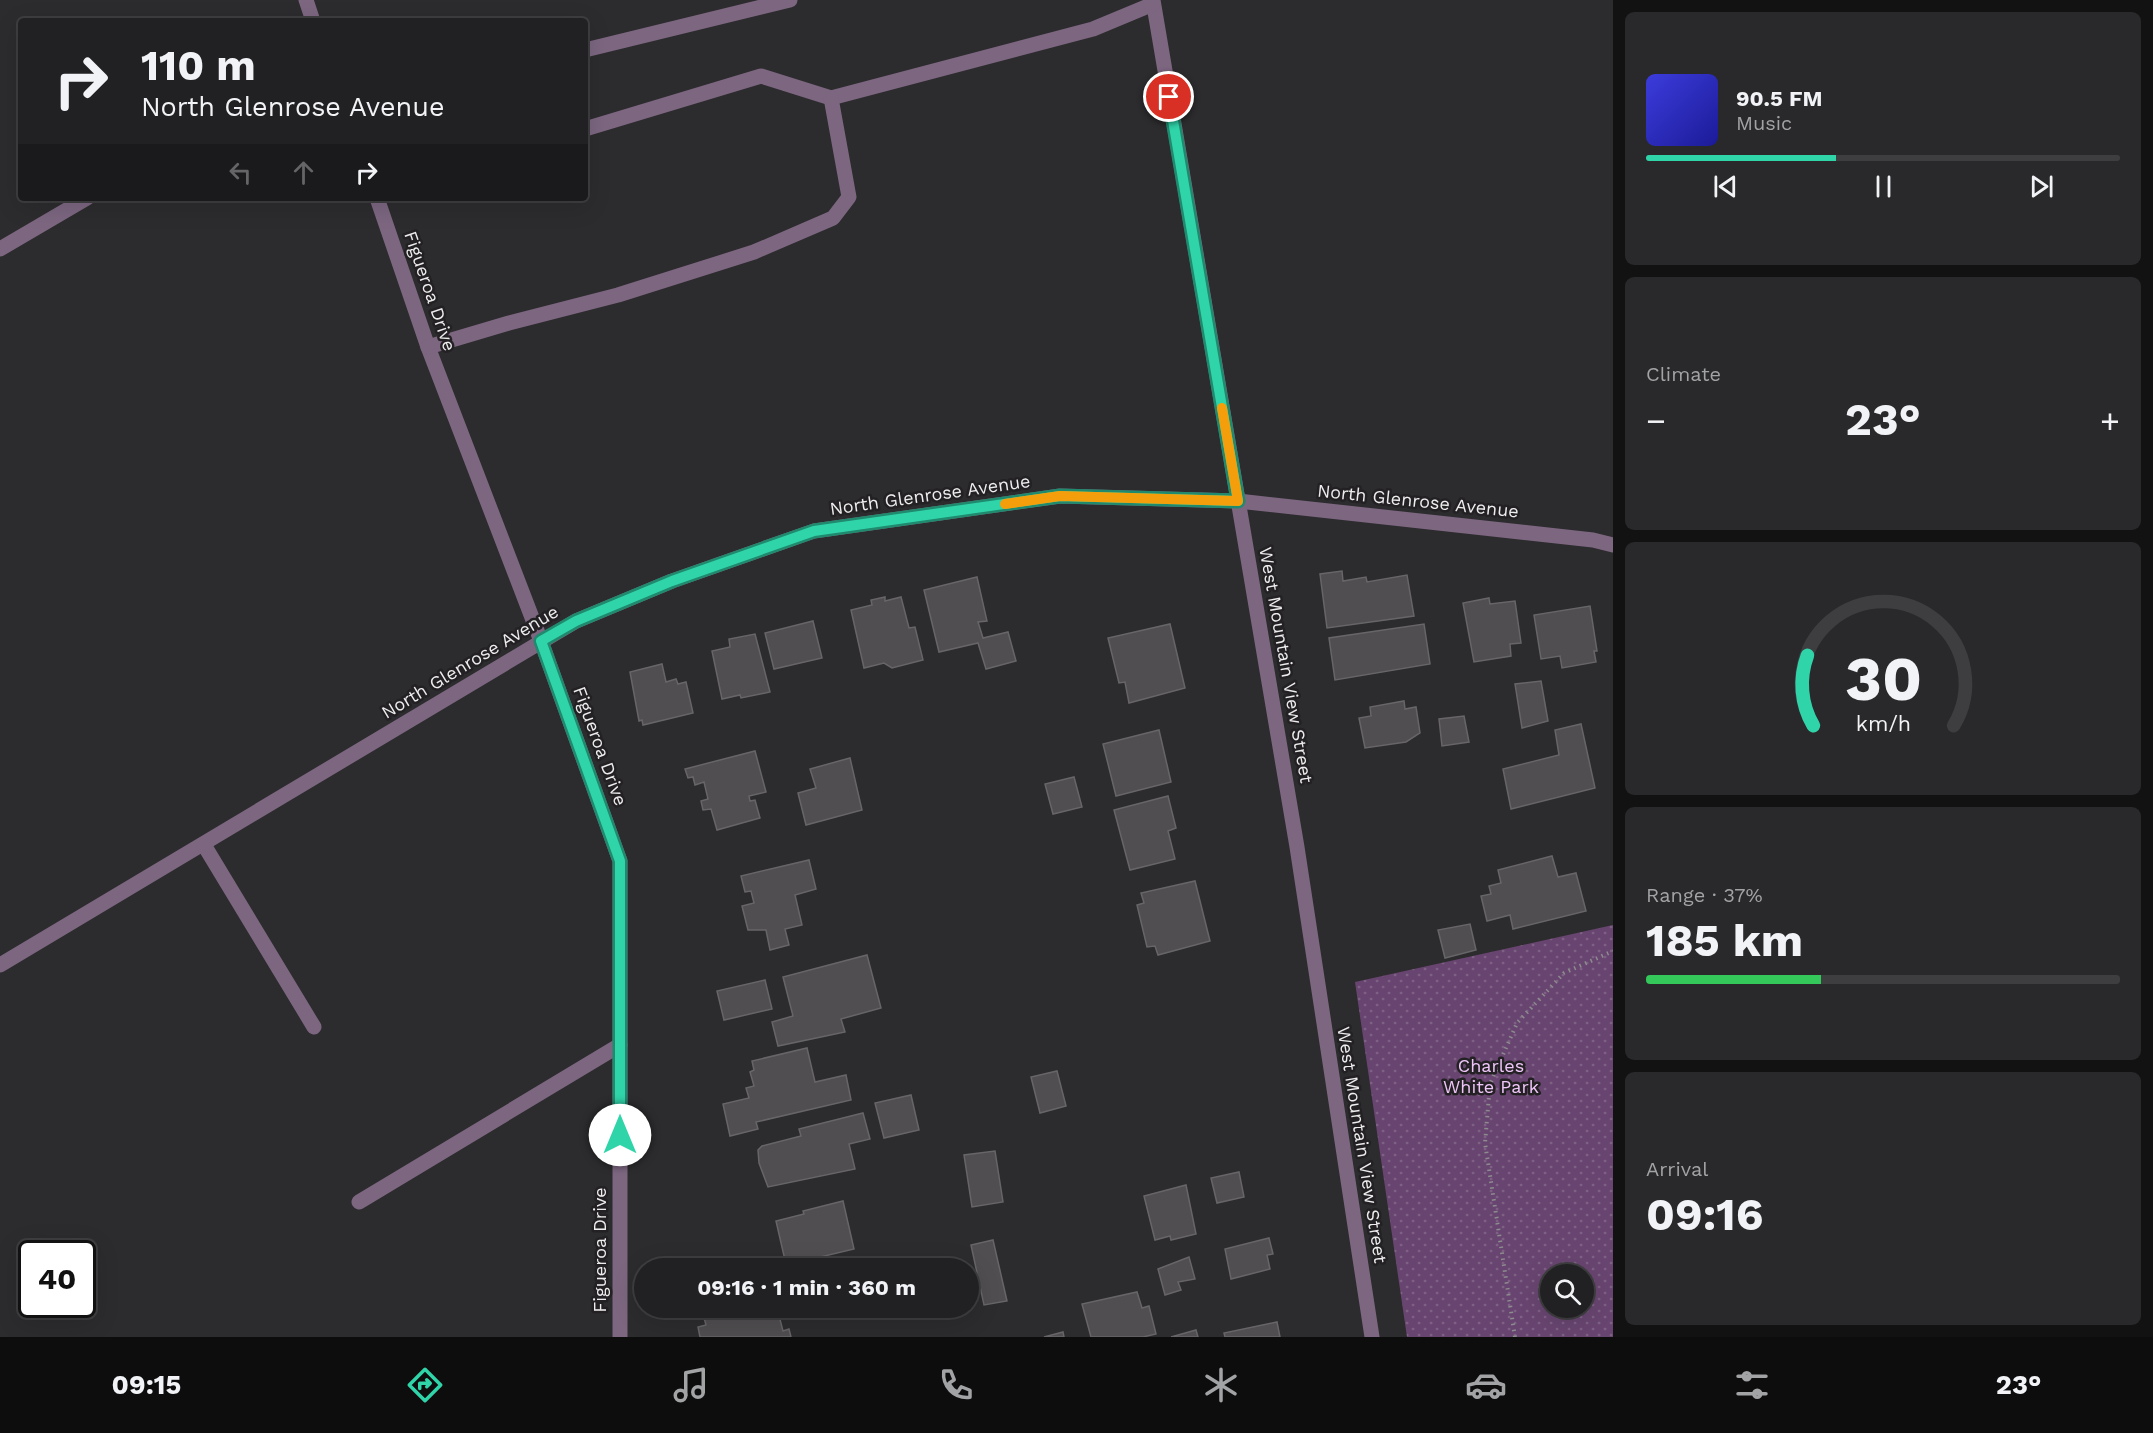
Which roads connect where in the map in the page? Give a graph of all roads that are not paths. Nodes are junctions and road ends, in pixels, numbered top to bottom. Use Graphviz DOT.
graph roads {
  1 [pos="306,0"];
  2 [pos="790,0"];
  3 [pos="1153,2"];
  4 [pos="312,18"];
  5 [pos="588,49"];
  6 [pos="831,98"];
  7 [pos="588,128"];
  8 [pos="82,201"];
  9 [pos="378,201"];
  10 [pos="0,249"];
  11 [pos="428,347"];
  12 [pos="1238,501"];
  13 [pos="1613,545"];
  14 [pos="541,641"];
  15 [pos="204,845"];
  16 [pos="0,965"];
  17 [pos="314,1027"];
  18 [pos="620,1045"];
  19 [pos="359,1202"];
  20 [pos="620,1337"];
  21 [pos="1372,1337"];
  1 -- 4 [label="street"];
  2 -- 5 [label="street"];
  3 -- 6 [label="street"];
  3 -- 12 [label="street, West Mountain View Street"];
  6 -- 7 [label="street"];
  6 -- 11 [label="street"];
  8 -- 10 [label="street"];
  9 -- 11 [label="street, Figueroa Drive"];
  11 -- 14 [label="street, Figueroa Drive"];
  12 -- 13 [label="street, North Glenrose Avenue"];
  12 -- 14 [label="street, North Glenrose Avenue"];
  12 -- 21 [label="street, West Mountain View Street"];
  14 -- 15 [label="street, North Glenrose Avenue"];
  14 -- 18 [label="street, Figueroa Drive"];
  15 -- 16 [label="street, North Glenrose Avenue"];
  15 -- 17 [label="street"];
  18 -- 19 [label="street"];
  18 -- 20 [label="street, Figueroa Drive"];
}
